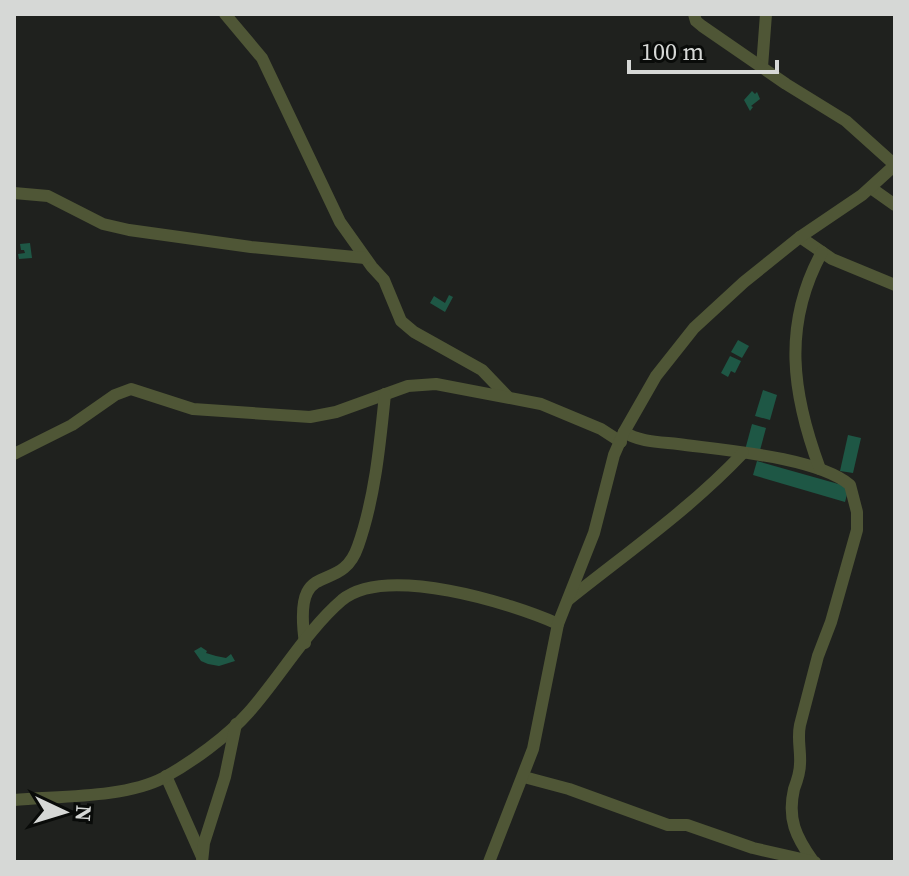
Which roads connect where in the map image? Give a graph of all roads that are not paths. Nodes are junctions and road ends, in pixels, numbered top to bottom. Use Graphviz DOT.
graph roads {
  1 [pos="225,14"];
  2 [pos="694,14"];
  3 [pos="766,14"];
  4 [pos="762,67"];
  5 [pos="871,188"];
  6 [pos="14,193"];
  7 [pos="895,205"];
  8 [pos="800,237"];
  9 [pos="822,252"];
  10 [pos="365,258"];
  11 [pos="895,285"];
  12 [pos="385,394"];
  13 [pos="507,396"];
  14 [pos="622,437"];
  15 [pos="743,453"];
  16 [pos="14,454"];
  17 [pos="820,469"];
  18 [pos="568,601"];
  19 [pos="558,624"];
  20 [pos="305,643"];
  21 [pos="236,724"];
  22 [pos="166,776"];
  23 [pos="524,777"];
  24 [pos="14,800"];
  25 [pos="202,859"];
  26 [pos="489,862"];
  27 [pos="814,862"];
  1 -- 10 [label="street"];
  2 -- 4 [label="street"];
  3 -- 4 [label="street"];
  4 -- 5 [label="street"];
  5 -- 7 [label="street"];
  5 -- 8 [label="street"];
  6 -- 10 [label="street"];
  8 -- 9 [label="street"];
  8 -- 14 [label="street"];
  9 -- 11 [label="street"];
  9 -- 17 [label="street"];
  10 -- 13 [label="street"];
  12 -- 13 [label="street"];
  12 -- 16 [label="street"];
  12 -- 20 [label="street"];
  13 -- 14 [label="street"];
  14 -- 15 [label="street"];
  14 -- 18 [label="street"];
  15 -- 17 [label="street"];
  15 -- 18 [label="street"];
  17 -- 27 [label="street"];
  18 -- 19 [label="street"];
  19 -- 20 [label="street"];
  19 -- 23 [label="street"];
  20 -- 21 [label="street"];
  21 -- 22 [label="street"];
  21 -- 25 [label="street"];
  22 -- 24 [label="street"];
  22 -- 25 [label="street"];
  23 -- 26 [label="street"];
  23 -- 27 [label="street"];
}
